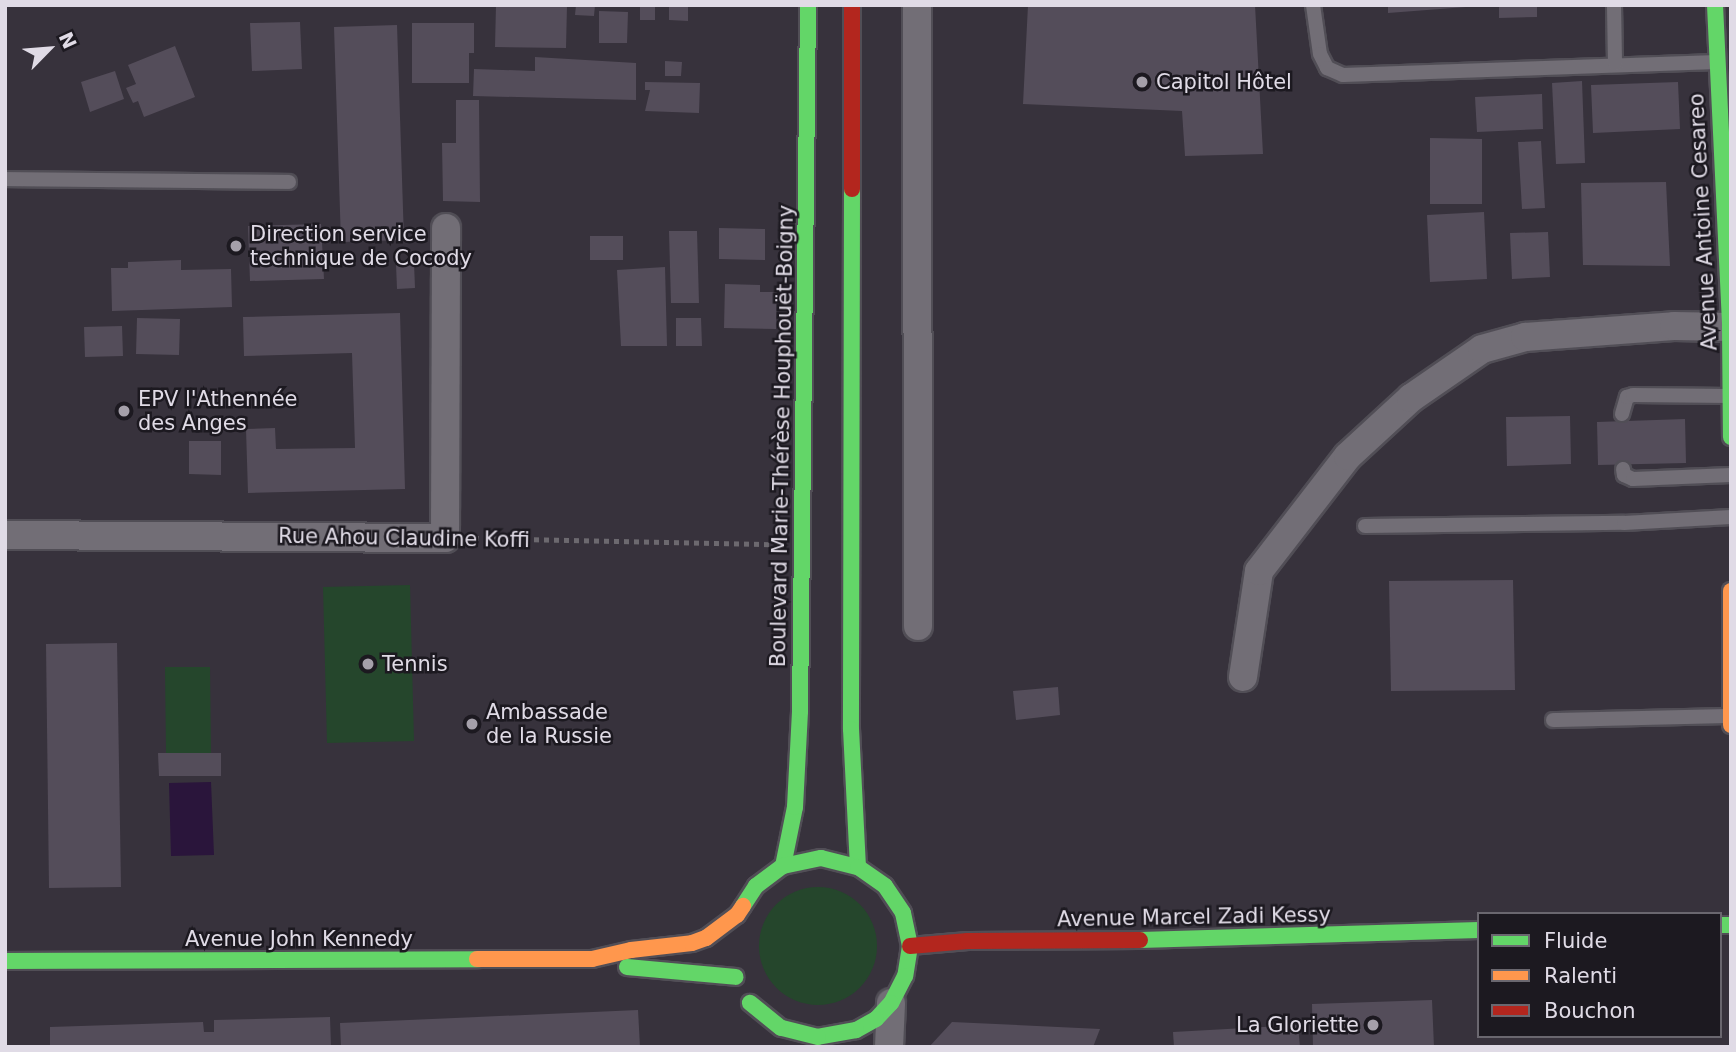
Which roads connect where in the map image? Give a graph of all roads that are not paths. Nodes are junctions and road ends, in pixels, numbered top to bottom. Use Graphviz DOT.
graph roads {
  1 [pos="808,5"];
  2 [pos="852,5"];
  3 [pos="917,5"];
  4 [pos="1313,5"];
  5 [pos="1614,5"];
  6 [pos="1716,5"];
  7 [pos="1717,62"];
  8 [pos="1615,64"];
  9 [pos="5,179"];
  10 [pos="289,182"];
  11 [pos="446,228"];
  12 [pos="1730,327"];
  13 [pos="1730,396"];
  14 [pos="1622,414"];
  15 [pos="1731,437"];
  16 [pos="1623,469"];
  17 [pos="1731,475"];
  18 [pos="1731,517"];
  19 [pos="1365,526"];
  20 [pos="5,535"];
  21 [pos="1731,591"];
  22 [pos="918,626"];
  23 [pos="1243,677"];
  24 [pos="1731,716"];
  25 [pos="1553,720"];
  26 [pos="1731,725"];
  27 [pos="783,866"];
  28 [pos="859,867"];
  29 [pos="737,915"];
  30 [pos="1477,930"];
  31 [pos="733,937"];
  32 [pos="910,946"];
  33 [pos="733,958"];
  34 [pos="593,959"];
  35 [pos="5,961"];
  36 [pos="736,977"];
  37 [pos="750,1003"];
  38 [pos="891,1003"];
  39 [pos="856,1030"];
  40 [pos="766,1036"];
  41 [pos="853,1047"];
  42 [pos="889,1047"];
  1 -- 27 [label="main road, Boulevard Marie-Thérèse Houphouët-Boigny"];
  2 -- 28 [label="main road"];
  3 -- 22 [label="street"];
  4 -- 8 [label="lane"];
  5 -- 8 [label="lane"];
  6 -- 7 [label="main road, Avenue Antoine Cesareo"];
  7 -- 8 [label="lane"];
  7 -- 12 [label="main road, Avenue Antoine Cesareo"];
  9 -- 10 [label="lane"];
  11 -- 20 [label="street, Rue Ahou Claudine Koffi"];
  12 -- 13 [label="main road, Avenue Antoine Cesareo"];
  12 -- 23 [label="street"];
  13 -- 14 [label="lane"];
  13 -- 15 [label="main road, Avenue Antoine Cesareo"];
  16 -- 17 [label="lane"];
  18 -- 19 [label="lane"];
  21 -- 24 [label="main road"];
  24 -- 25 [label="lane"];
  24 -- 26 [label="main road"];
  27 -- 28 [label="main road, Avenue John Kennedy"];
  27 -- 29 [label="main road, Avenue John Kennedy"];
  28 -- 32 [label="main road, Avenue John Kennedy"];
  29 -- 31 [label="main road, Avenue John Kennedy"];
  29 -- 34 [label="main road, Avenue John Kennedy"];
  30 -- 32 [label="main road, Avenue Marcel Zadi Kessy"];
  32 -- 38 [label="main road, Avenue John Kennedy"];
  33 -- 36 [label="main road, Avenue John Kennedy"];
  34 -- 35 [label="main road, Avenue John Kennedy"];
  34 -- 36 [label="main road, Avenue John Kennedy"];
  36 -- 37 [label="main road, Avenue John Kennedy"];
  37 -- 39 [label="main road, Avenue John Kennedy"];
  37 -- 40 [label="main road"];
  38 -- 39 [label="main road, Avenue John Kennedy"];
  38 -- 42 [label="street"];
  39 -- 41 [label="main road"];
}
